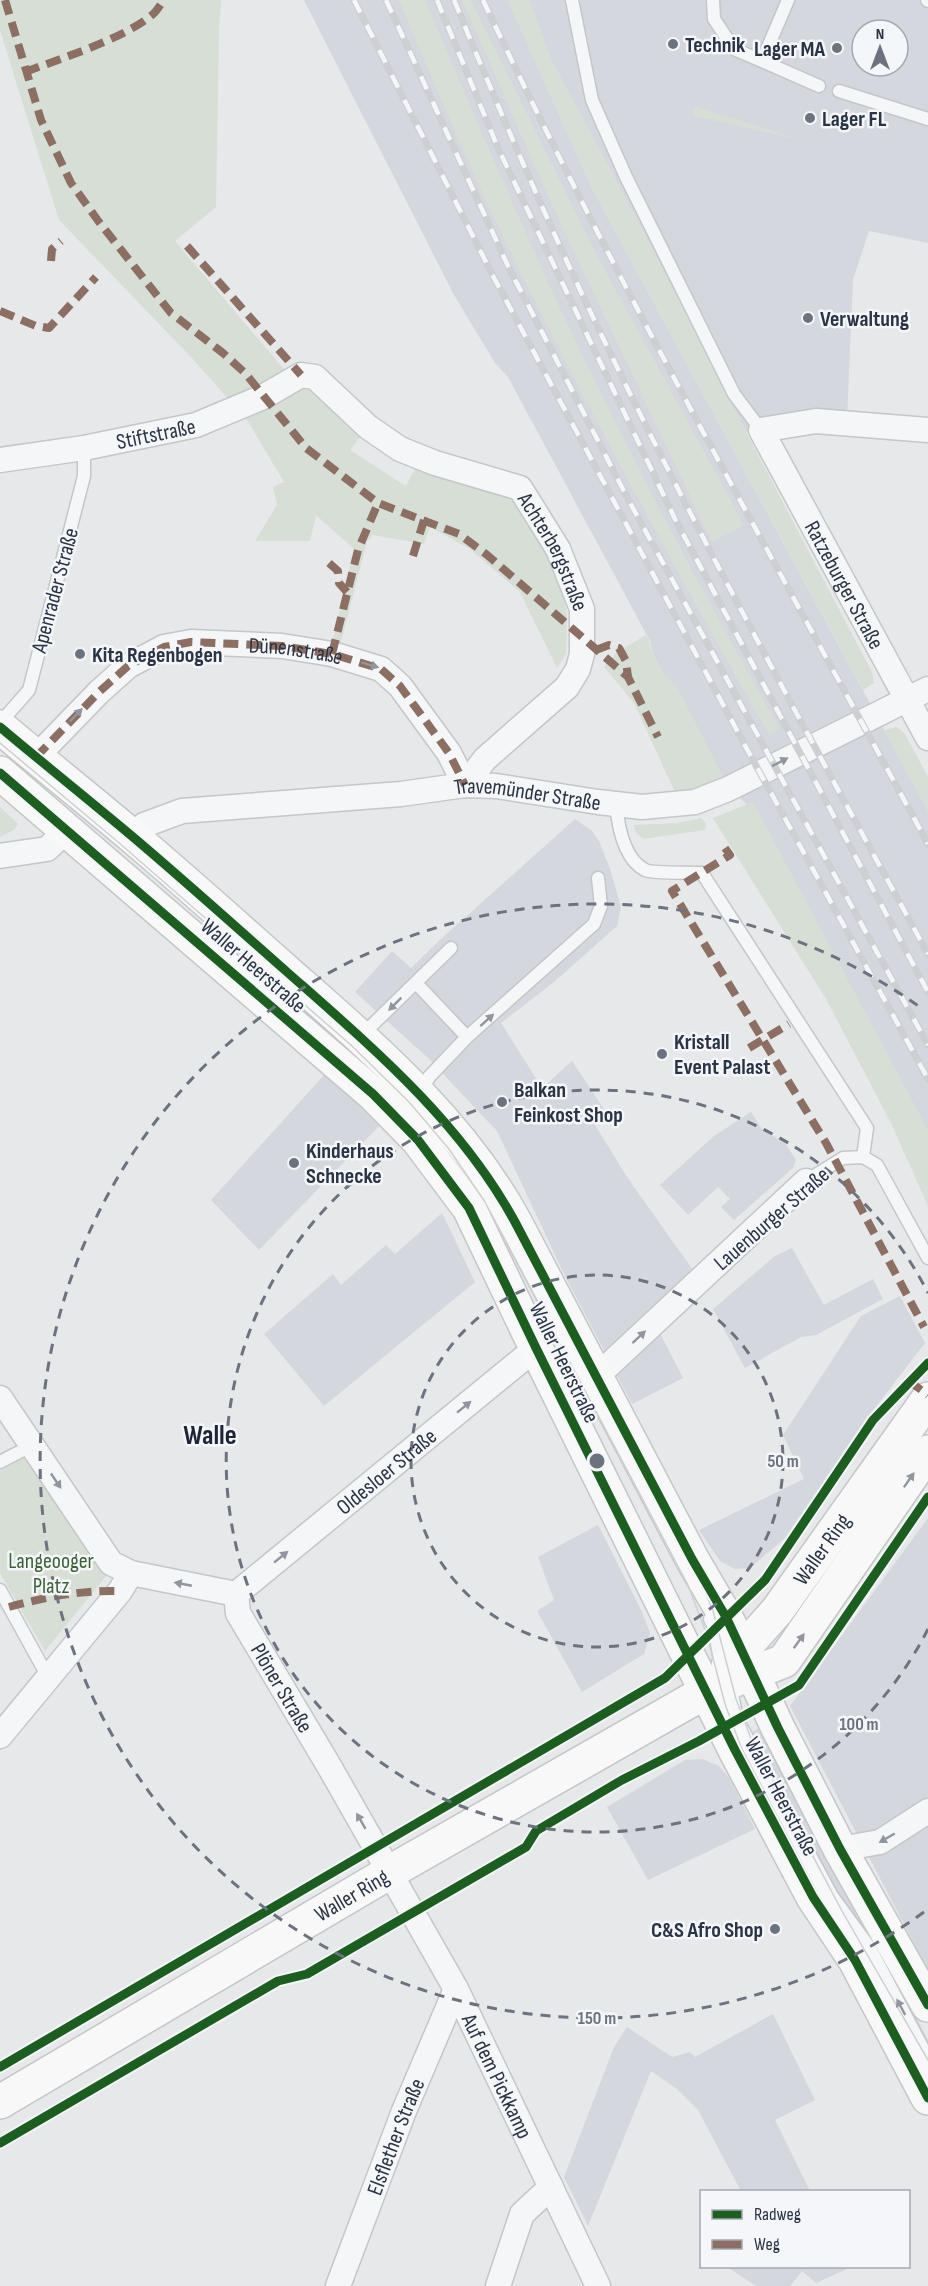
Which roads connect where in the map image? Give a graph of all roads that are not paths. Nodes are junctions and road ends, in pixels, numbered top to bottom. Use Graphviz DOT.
graph roads {
  1 [pos="572,0"];
  2 [pos="713,0"];
  3 [pos="788,0"];
  4 [pos="762,61"];
  5 [pos="819,86"];
  6 [pos="839,91"];
  7 [pos="928,118"];
  8 [pos="301,375"];
  9 [pos="760,430"];
  10 [pos="928,430"];
  11 [pos="84,448"];
  12 [pos="0,460"];
  13 [pos="928,689"];
  14 [pos="906,698"];
  15 [pos="0,725"];
  16 [pos="0,737"];
  17 [pos="928,738"];
  18 [pos="36,757"];
  19 [pos="0,773"];
  20 [pos="465,785"];
  21 [pos="616,804"];
  22 [pos="68,830"];
  23 [pos="133,837"];
  24 [pos="0,856"];
  25 [pos="598,878"];
  26 [pos="451,948"];
  27 [pos="416,983"];
  28 [pos="360,1037"];
  29 [pos="467,1037"];
  30 [pos="420,1093"];
  31 [pos="863,1157"];
  32 [pos="806,1181"];
  33 [pos="928,1258"];
  34 [pos="536,1348"];
  35 [pos="596,1377"];
  36 [pos="0,1398"];
  37 [pos="928,1399"];
  38 [pos="31,1446"];
  39 [pos="928,1452"];
  40 [pos="0,1462"];
  41 [pos="131,1573"];
  42 [pos="0,1590"];
  43 [pos="236,1594"];
  44 [pos="708,1603"];
  45 [pos="729,1674"];
  46 [pos="48,1677"];
  47 [pos="0,1736"];
  48 [pos="928,1811"];
  49 [pos="840,1849"];
  50 [pos="390,1872"];
  51 [pos="456,1989"];
  52 [pos="928,2005"];
  53 [pos="928,2058"];
  54 [pos="928,2098"];
  55 [pos="0,2102"];
  56 [pos="551,2187"];
  57 [pos="338,2286"];
  58 [pos="498,2286"];
  59 [pos="598,2286"];
  1 -- 9 [label="lane"];
  2 -- 4 [label="lane"];
  3 -- 4 [label="lane"];
  4 -- 5 [label="lane"];
  6 -- 7 [label="lane"];
  8 -- 11 [label="street, Stiftstraße"];
  8 -- 20 [label="street, Achterbergstraße"];
  9 -- 10 [label="street"];
  9 -- 14 [label="street, Ratzeburger Straße"];
  11 -- 12 [label="street, Stiftstraße"];
  11 -- 15 [label="lane, Apenrader Straße"];
  13 -- 14 [label="street, Travemünder Straße"];
  14 -- 17 [label="street, Ratzeburger Straße"];
  21 -- 14 [label="street, Travemünder Straße, one-way"];
  15 -- 18 [label="main road, Waller Heerstraße"];
  16 -- 44 [label="lane"];
  18 -- 20 [label="street, Dünenstraße, one-way"];
  18 -- 23 [label="main road, Waller Heerstraße"];
  19 -- 22 [label="main road, Waller Heerstraße"];
  20 -- 21 [label="street, Travemünder Straße"];
  20 -- 23 [label="street, Travemünder Straße"];
  21 -- 31 [label="lane"];
  22 -- 24 [label="street"];
  22 -- 34 [label="main road, Waller Heerstraße"];
  23 -- 28 [label="main road, Waller Heerstraße"];
  29 -- 25 [label="lane, one-way"];
  26 -- 27 [label="lane"];
  27 -- 28 [label="lane, one-way"];
  27 -- 29 [label="lane"];
  28 -- 30 [label="main road, Waller Heerstraße"];
  29 -- 30 [label="lane"];
  30 -- 35 [label="main road, Waller Heerstraße"];
  31 -- 32 [label="lane, Lauenburger Straße"];
  31 -- 33 [label="lane"];
  35 -- 32 [label="street, Lauenburger Straße, one-way"];
  43 -- 34 [label="street, Oldesloer Straße, one-way"];
  34 -- 45 [label="main road, Waller Heerstraße"];
  35 -- 44 [label="main road, Waller Heerstraße"];
  36 -- 38 [label="street"];
  37 -- 45 [label="main road, Waller Ring"];
  38 -- 40 [label="lane"];
  38 -- 41 [label="street, one-way"];
  45 -- 39 [label="main road, Waller Ring, one-way"];
  43 -- 41 [label="street, one-way"];
  41 -- 46 [label="street"];
  42 -- 46 [label="lane"];
  50 -- 43 [label="street, Plöner Straße, one-way"];
  44 -- 45 [label="main road, Waller Heerstraße"];
  45 -- 49 [label="main road, Waller Heerstraße"];
  45 -- 50 [label="main road, Waller Ring"];
  53 -- 45 [label="lane, one-way"];
  45 -- 54 [label="main road, Waller Heerstraße"];
  46 -- 47 [label="street"];
  48 -- 49 [label="street, one-way"];
  49 -- 52 [label="main road, Waller Heerstraße"];
  50 -- 51 [label="street, Auf dem Pickkamp"];
  50 -- 55 [label="main road, Waller Ring"];
  51 -- 56 [label="street, Auf dem Pickkamp"];
  51 -- 57 [label="street, Elsflether Straße"];
  56 -- 58 [label="street"];
  56 -- 59 [label="street, Auf dem Pickkamp"];
}
